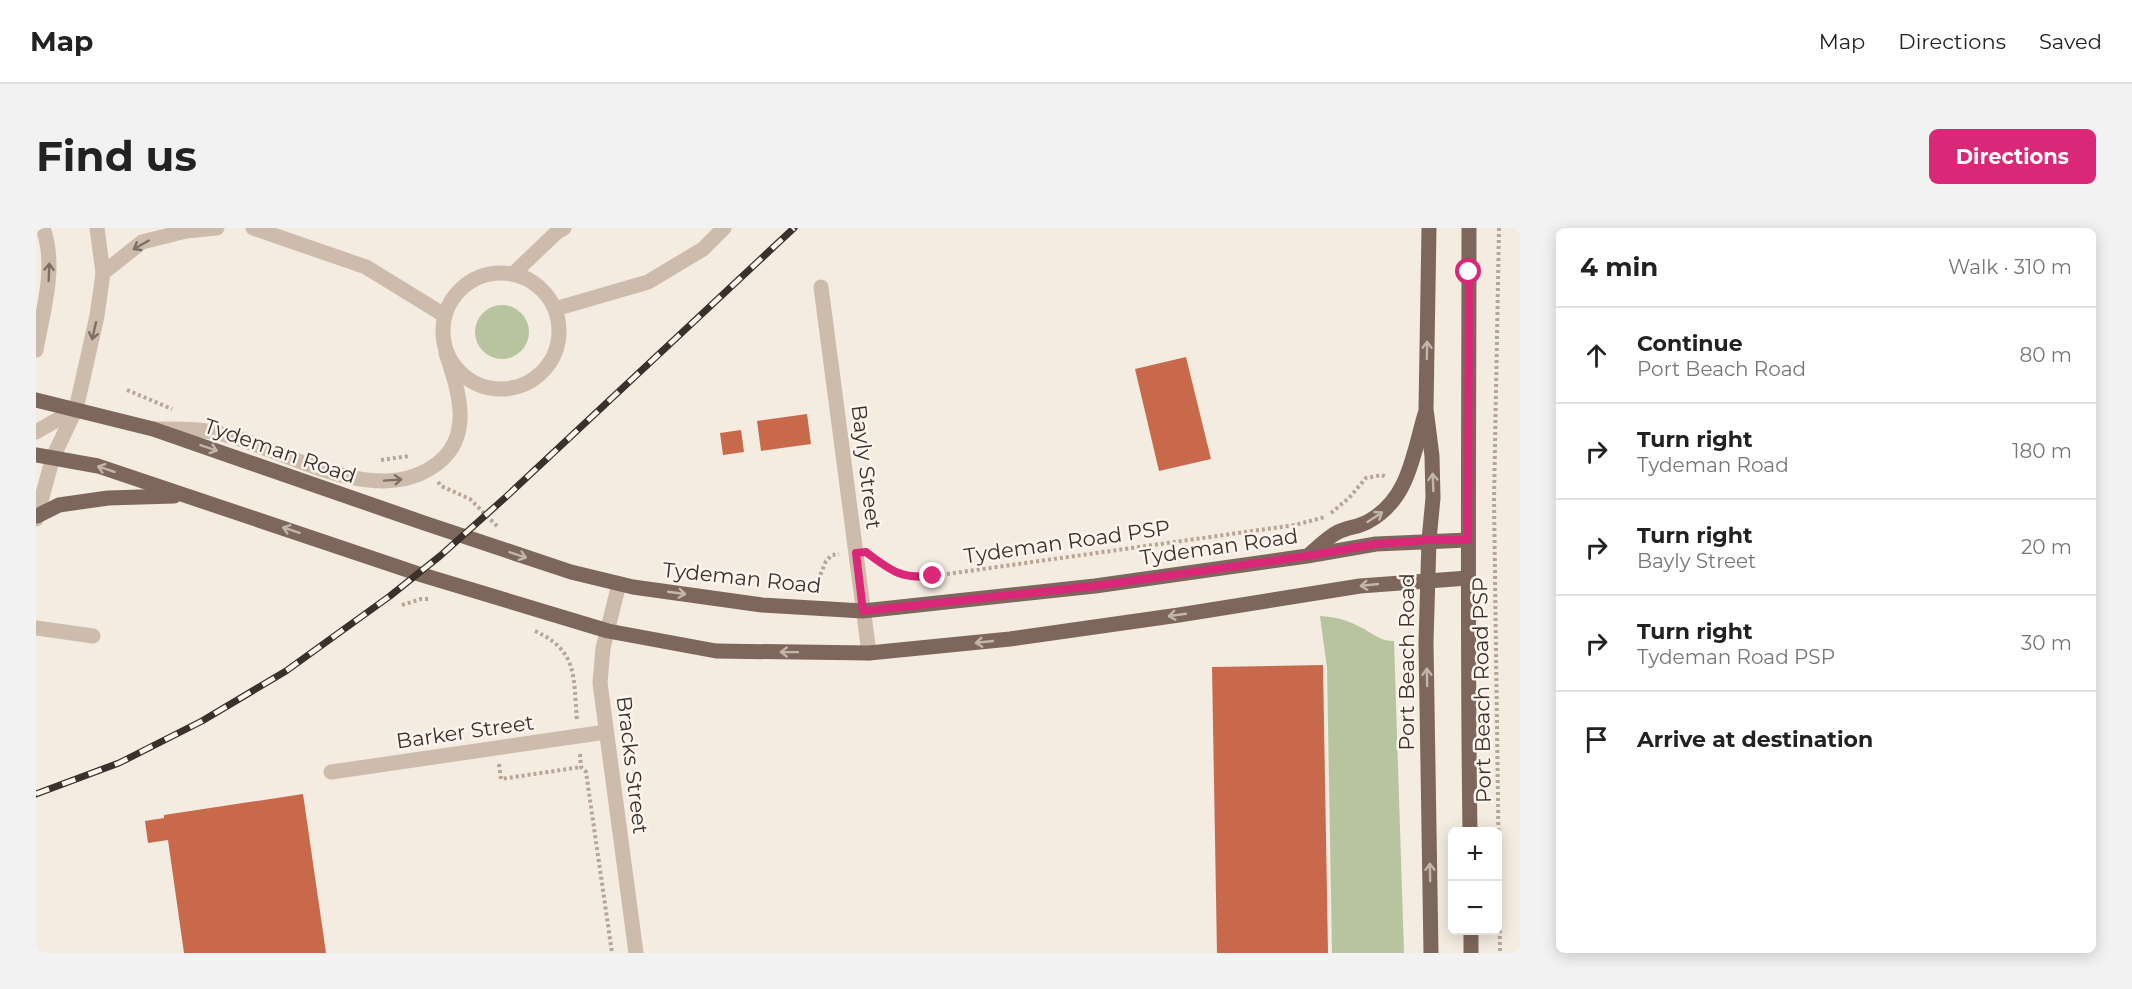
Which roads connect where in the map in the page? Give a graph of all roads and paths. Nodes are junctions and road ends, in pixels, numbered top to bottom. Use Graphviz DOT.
graph roads {
  1 [pos="43,228"];
  2 [pos="97,228"];
  3 [pos="218,228"];
  4 [pos="253,228"];
  5 [pos="564,228"];
  6 [pos="724,228"];
  7 [pos="1429,228"];
  8 [pos="1469,228"];
  9 [pos="1499,228"];
  10 [pos="103,273"];
  11 [pos="513,274"];
  12 [pos="821,287"];
  13 [pos="555,309"];
  14 [pos="444,315"];
  15 [pos="36,350"];
  16 [pos="446,353"];
  17 [pos="127,390"];
  18 [pos="36,400"];
  19 [pos="76,409"];
  20 [pos="1426,409"];
  21 [pos="177,411"];
  22 [pos="153,429"];
  23 [pos="36,432"];
  24 [pos="36,455"];
  25 [pos="54,457"];
  26 [pos="380,461"];
  27 [pos="428,471"];
  28 [pos="1382,475"];
  29 [pos="186,496"];
  30 [pos="36,517"];
  31 [pos="508,530"];
  32 [pos="1429,540"];
  33 [pos="1468,540"];
  34 [pos="856,553"];
  35 [pos="1307,556"];
  36 [pos="1468,578"];
  37 [pos="1428,580"];
  38 [pos="619,584"];
  39 [pos="790,588"];
  40 [pos="863,611"];
  41 [pos="36,628"];
  42 [pos="608,631"];
  43 [pos="93,636"];
  44 [pos="869,653"];
  45 [pos="606,732"];
  46 [pos="497,748"];
  47 [pos="581,767"];
  48 [pos="332,772"];
  49 [pos="1470,827"];
  50 [pos="1471,935"];
  51 [pos="636,953"];
  52 [pos="1431,953"];
  53 [pos="1472,953"];
  54 [pos="1500,953"];
  15 -- 1 [label="street, one-way"];
  2 -- 10 [label="street"];
  3 -- 10 [label="street, one-way"];
  4 -- 14 [label="street"];
  5 -- 11 [label="street"];
  6 -- 13 [label="street"];
  20 -- 7 [label="main road, Port Beach Road, one-way"];
  8 -- 33 [label="main road"];
  9 -- 54 [label="path, Port Beach Road PSP"];
  10 -- 19 [label="street, one-way"];
  11 -- 13 [label="street"];
  11 -- 14 [label="street"];
  12 -- 34 [label="street, Bayly Street"];
  13 -- 16 [label="street"];
  14 -- 16 [label="street"];
  16 -- 27 [label="street"];
  17 -- 21 [label="path"];
  18 -- 19 [label="main road, Tydeman Road"];
  19 -- 22 [label="main road, Tydeman Road"];
  19 -- 23 [label="street"];
  19 -- 25 [label="street"];
  32 -- 20 [label="main road, Port Beach Road, one-way"];
  35 -- 20 [label="main road, one-way"];
  22 -- 27 [label="street, one-way"];
  22 -- 38 [label="main road, Tydeman Road, one-way"];
  24 -- 25 [label="main road"];
  29 -- 25 [label="main road, one-way"];
  25 -- 30 [label="street"];
  26 -- 27 [label="path"];
  27 -- 31 [label="path"];
  28 -- 34 [label="path, Tydeman Road PSP"];
  29 -- 30 [label="main road"];
  42 -- 29 [label="main road, one-way"];
  32 -- 33 [label="main road, Tydeman Road"];
  32 -- 35 [label="main road, Tydeman Road"];
  32 -- 37 [label="main road, Port Beach Road"];
  33 -- 36 [label="main road"];
  34 -- 39 [label="path"];
  34 -- 40 [label="street, Bayly Street"];
  35 -- 40 [label="main road, Tydeman Road"];
  36 -- 37 [label="main road"];
  36 -- 49 [label="main road"];
  37 -- 44 [label="main road, one-way"];
  52 -- 37 [label="main road, Port Beach Road, one-way"];
  38 -- 40 [label="main road, Tydeman Road, one-way"];
  38 -- 42 [label="street, Bracks Street"];
  40 -- 44 [label="street, Bayly Street"];
  41 -- 43 [label="street"];
  44 -- 42 [label="main road, one-way"];
  42 -- 45 [label="street, Bracks Street"];
  45 -- 46 [label="street, Barker Street"];
  45 -- 51 [label="street, Bracks Street"];
  46 -- 47 [label="path"];
  46 -- 48 [label="street, Barker Street"];
  50 -- 53 [label="main road"];
}
